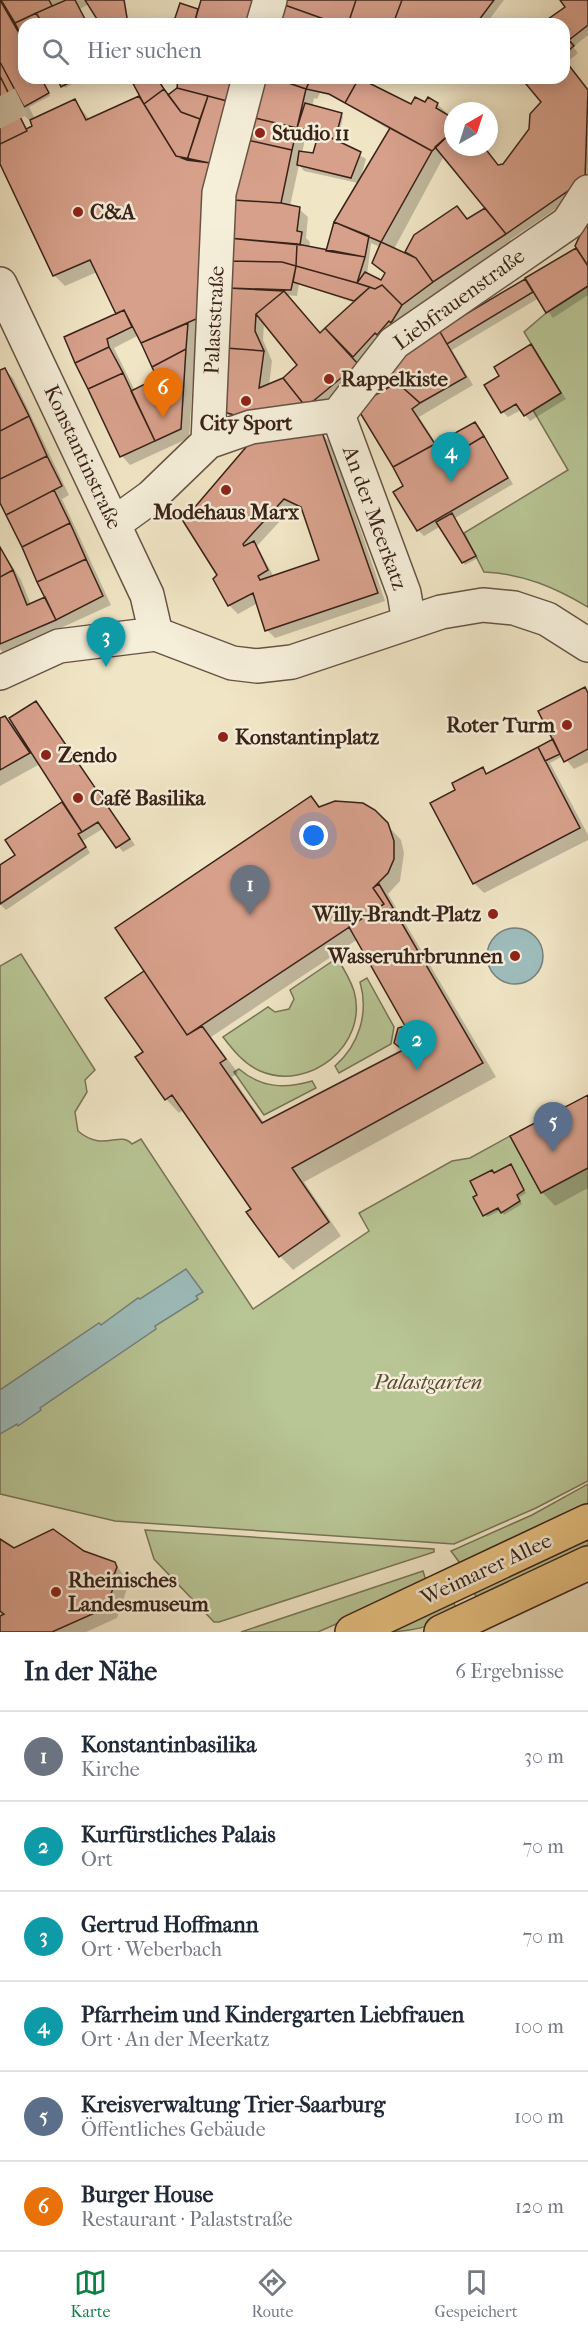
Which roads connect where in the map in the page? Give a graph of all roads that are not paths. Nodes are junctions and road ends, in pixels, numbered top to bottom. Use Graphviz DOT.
graph roads {
  1 [pos="270,0"];
  2 [pos="265,18"];
  3 [pos="247,84"];
  4 [pos="588,192"];
  5 [pos="0,284"];
  6 [pos="15,329"];
  7 [pos="338,415"];
  8 [pos="208,442"];
  9 [pos="115,523"];
  10 [pos="406,608"];
  11 [pos="156,634"];
  12 [pos="588,645"];
  13 [pos="0,673"];
  14 [pos="588,1521"];
  15 [pos="588,1563"];
  16 [pos="352,1632"];
  17 [pos="441,1632"];
  1 -- 2 [label="street"];
  3 -- 8 [label="street, Palaststraße"];
  4 -- 7 [label="street, Liebfrauenstraße"];
  5 -- 6 [label="street, Konstantinstraße"];
  6 -- 9 [label="street, Konstantinstraße"];
  7 -- 8 [label="street"];
  7 -- 10 [label="street, An der Meerkatz"];
  8 -- 9 [label="street"];
  9 -- 11 [label="street, Konstantinstraße"];
  10 -- 11 [label="street"];
  10 -- 12 [label="street"];
  11 -- 13 [label="street"];
  14 -- 16 [label="main road, Weimarer Allee"];
  15 -- 17 [label="main road"];
}
